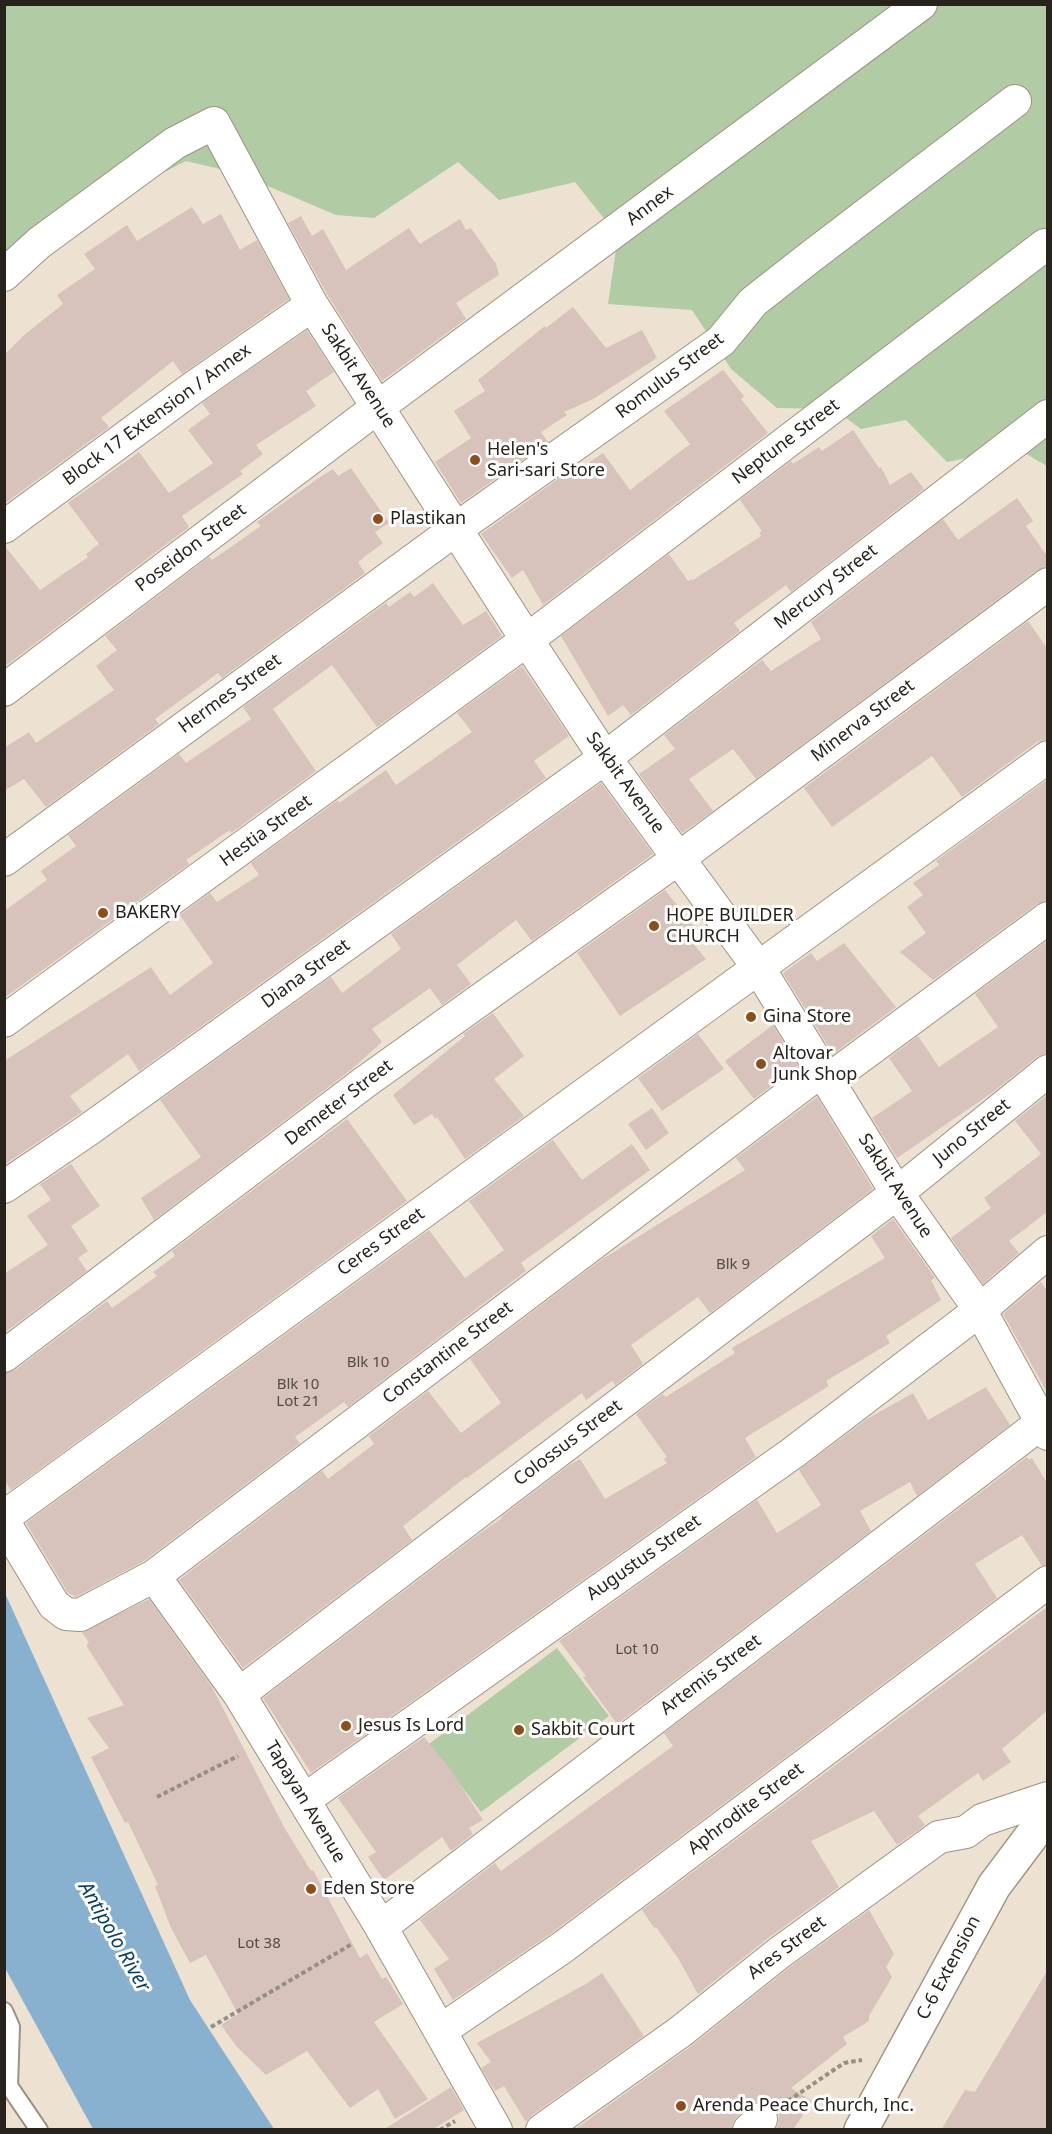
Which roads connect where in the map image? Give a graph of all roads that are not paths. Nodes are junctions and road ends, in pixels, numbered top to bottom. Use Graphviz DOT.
graph roads {
  1 [pos="921,4"];
  2 [pos="1015,101"];
  3 [pos="1045,245"];
  4 [pos="4,275"];
  5 [pos="312,304"];
  6 [pos="378,407"];
  7 [pos="1047,416"];
  8 [pos="4,527"];
  9 [pos="456,529"];
  10 [pos="1047,584"];
  11 [pos="527,640"];
  12 [pos="4,690"];
  13 [pos="1047,757"];
  14 [pos="605,758"];
  15 [pos="679,858"];
  16 [pos="4,860"];
  17 [pos="1047,918"];
  18 [pos="758,967"];
  19 [pos="4,1021"];
  20 [pos="1047,1071"];
  21 [pos="824,1076"];
  22 [pos="4,1187"];
  23 [pos="897,1192"];
  24 [pos="1047,1252"];
  25 [pos="980,1310"];
  26 [pos="4,1356"];
  27 [pos="1045,1425"];
  28 [pos="4,1517"];
  29 [pos="4,1522"];
  30 [pos="154,1575"];
  31 [pos="1047,1582"];
  32 [pos="239,1694"];
  33 [pos="1047,1798"];
  34 [pos="304,1800"];
  35 [pos="1047,1814"];
  36 [pos="381,1927"];
  37 [pos="4,2011"];
  38 [pos="441,2031"];
  39 [pos="7,2087"];
  40 [pos="39,2130"];
  41 [pos="496,2130"];
  42 [pos="543,2130"];
  43 [pos="861,2130"];
  1 -- 6 [label="street, Annex"];
  2 -- 9 [label="street, Romulus Street"];
  3 -- 11 [label="street, Neptune Street"];
  4 -- 5 [label="street, Sakbit Avenue"];
  5 -- 6 [label="street, Sakbit Avenue"];
  5 -- 8 [label="street, Block 17 Extension / Annex"];
  6 -- 9 [label="street, Sakbit Avenue"];
  6 -- 12 [label="street, Poseidon Street"];
  7 -- 14 [label="street, Mercury Street"];
  9 -- 11 [label="street, Sakbit Avenue"];
  9 -- 16 [label="street, Hermes Street"];
  10 -- 15 [label="street, Minerva Street"];
  11 -- 14 [label="street, Sakbit Avenue"];
  11 -- 19 [label="street, Hestia Street"];
  13 -- 18 [label="street, Ceres Street"];
  14 -- 15 [label="street, Sakbit Avenue"];
  14 -- 22 [label="street, Diana Street"];
  15 -- 18 [label="street, Sakbit Avenue"];
  15 -- 26 [label="street, Demeter Street"];
  17 -- 21 [label="street, Constantine Street"];
  18 -- 21 [label="street, Sakbit Avenue"];
  18 -- 28 [label="street, Ceres Street"];
  20 -- 23 [label="street, Juno Street"];
  21 -- 23 [label="street, Sakbit Avenue"];
  21 -- 30 [label="street, Constantine Street"];
  23 -- 25 [label="street, Sakbit Avenue"];
  23 -- 32 [label="street, Colossus Street"];
  24 -- 25 [label="street, Augustus Street"];
  25 -- 27 [label="street, Sakbit Avenue"];
  25 -- 34 [label="street, Augustus Street"];
  27 -- 36 [label="street, Artemis Street"];
  29 -- 30 [label="street, Constantine Street"];
  30 -- 32 [label="street, Tapayan Avenue"];
  31 -- 38 [label="street, Aphrodite Street"];
  32 -- 34 [label="street, Tapayan Avenue"];
  33 -- 42 [label="street, Ares Street"];
  34 -- 36 [label="street, Tapayan Avenue"];
  35 -- 43 [label="main road, C-6 Extension"];
  36 -- 38 [label="street, Tapayan Avenue"];
  37 -- 39 [label="lane"];
  38 -- 41 [label="street, Tapayan Avenue"];
  39 -- 40 [label="lane"];
}
